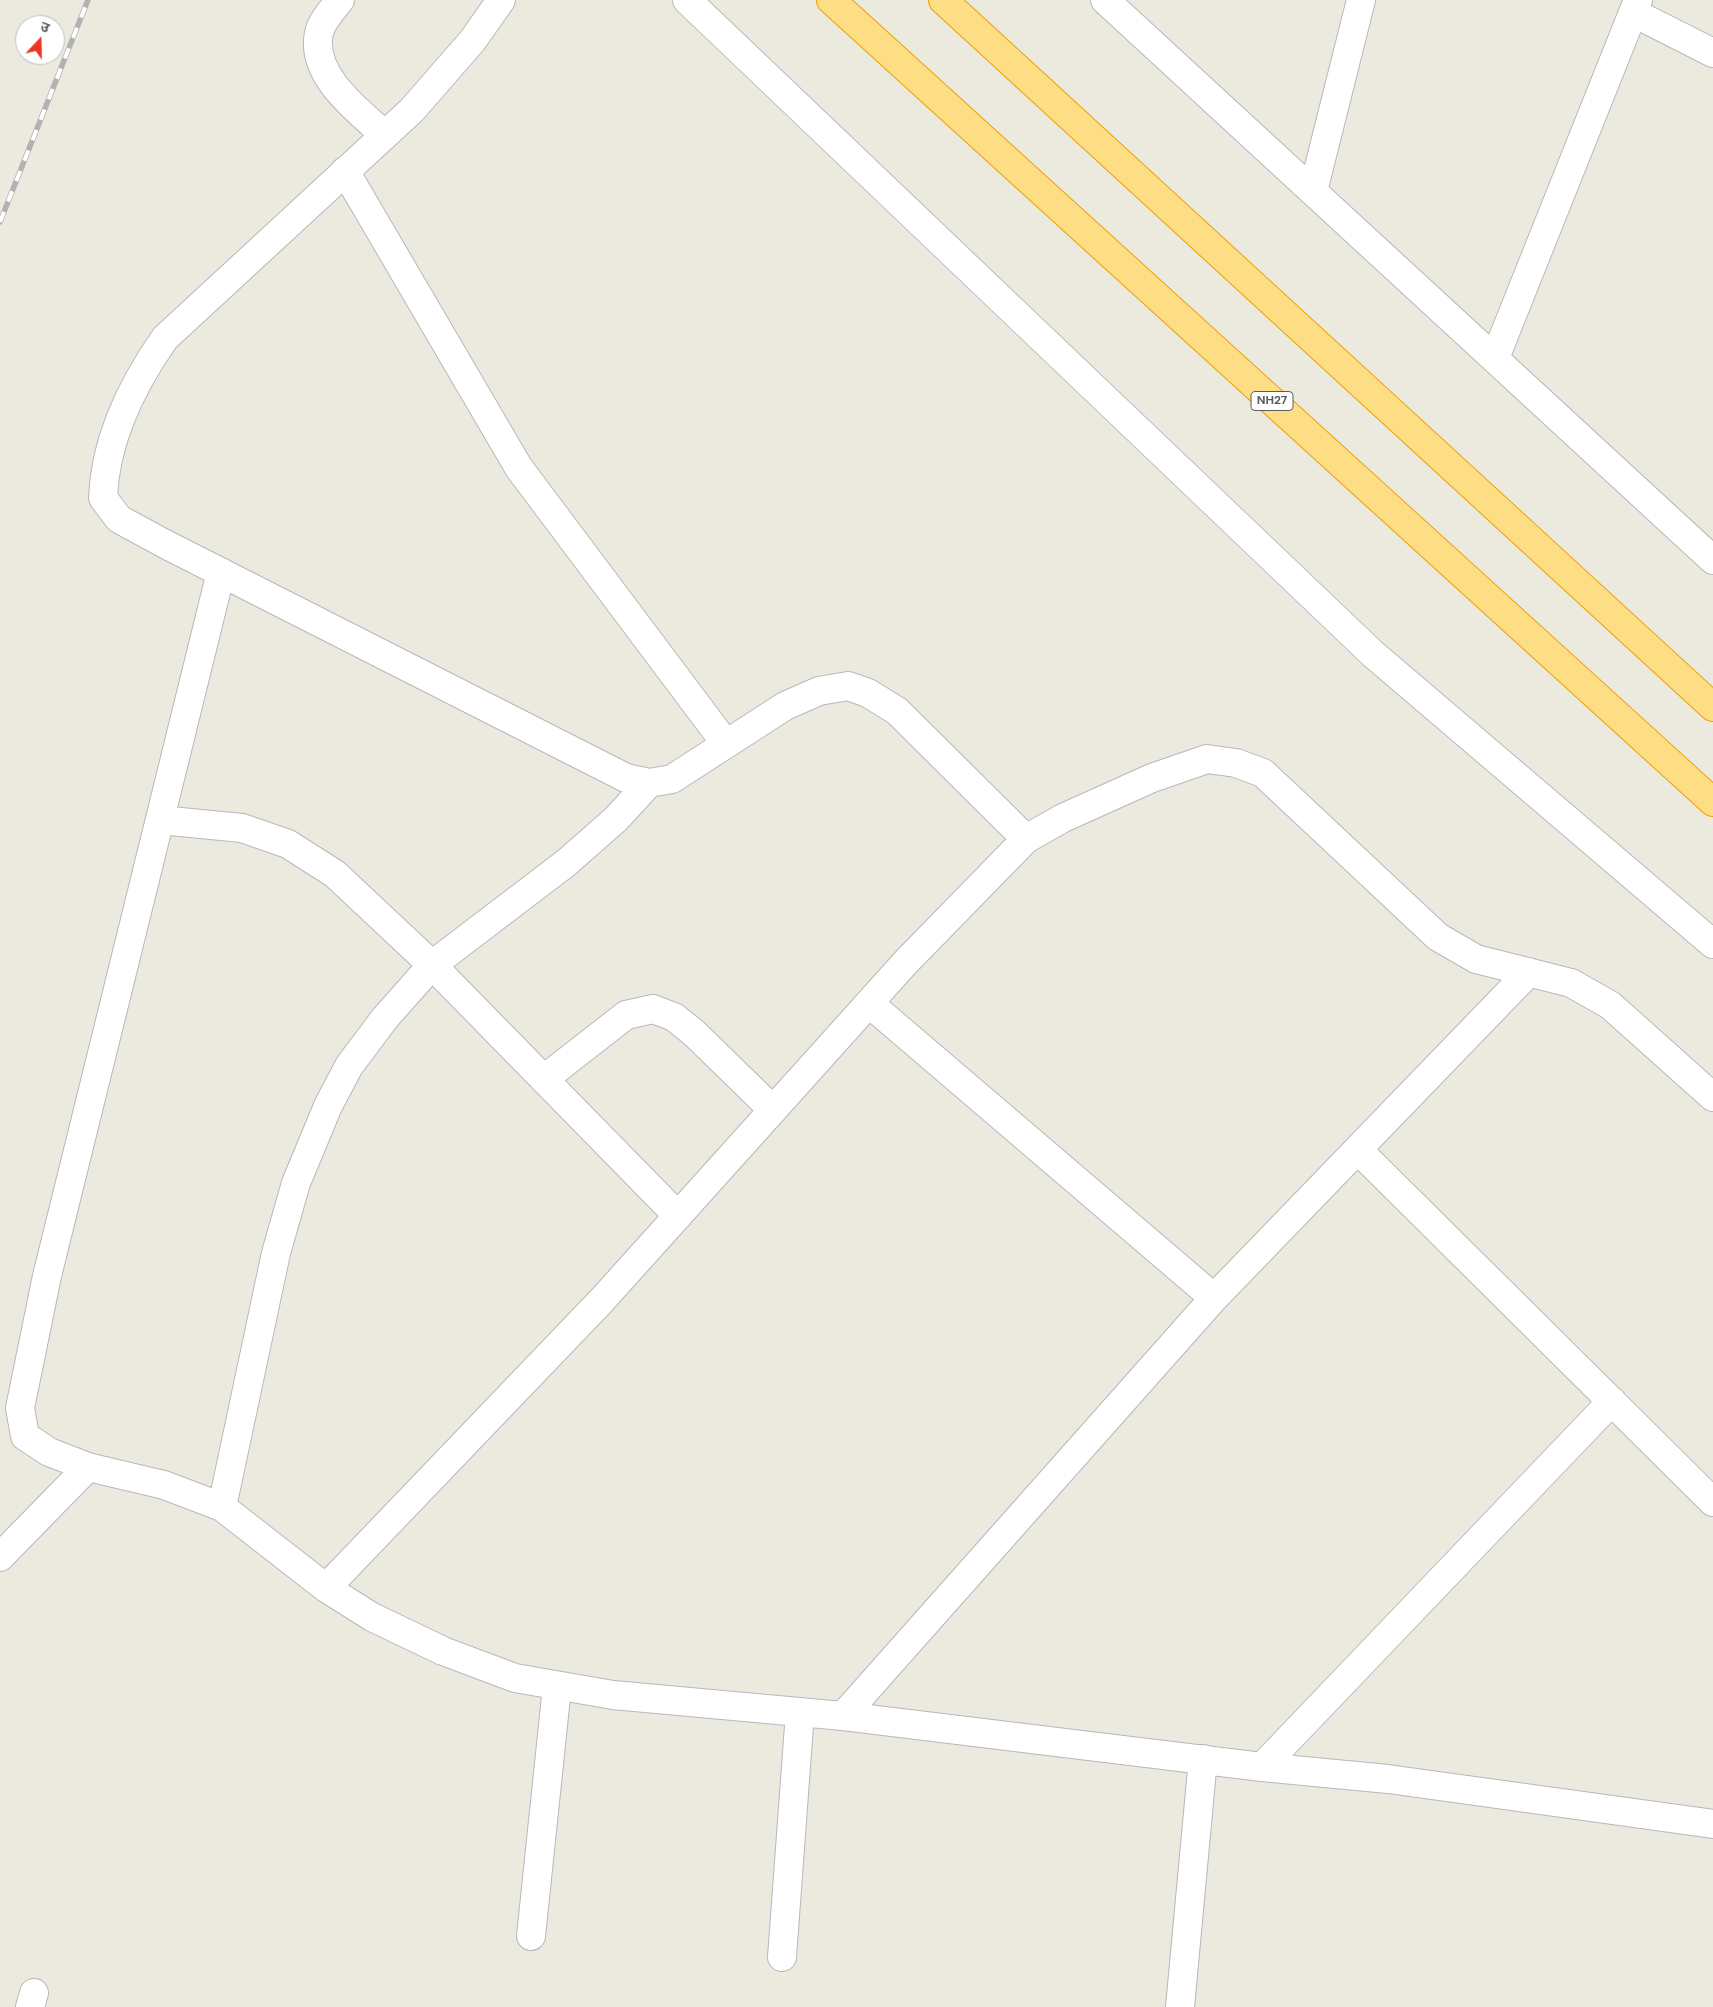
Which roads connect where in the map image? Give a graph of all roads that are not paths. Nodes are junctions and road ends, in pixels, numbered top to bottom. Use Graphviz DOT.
graph roads {
  1 [pos="340,0"];
  2 [pos="500,0"];
  3 [pos="687,0"];
  4 [pos="831,0"];
  5 [pos="943,0"];
  6 [pos="1105,0"];
  7 [pos="1361,0"];
  8 [pos="1636,7"];
  9 [pos="1713,53"];
  10 [pos="386,135"];
  11 [pos="345,171"];
  12 [pos="1313,191"];
  13 [pos="1495,358"];
  14 [pos="1713,560"];
  15 [pos="221,572"];
  16 [pos="1713,707"];
  17 [pos="726,744"];
  18 [pos="649,783"];
  19 [pos="1713,802"];
  20 [pos="160,820"];
  21 [pos="1026,839"];
  22 [pos="1713,944"];
  23 [pos="432,965"];
  24 [pos="1529,972"];
  25 [pos="870,1004"];
  26 [pos="544,1079"];
  27 [pos="1713,1097"];
  28 [pos="773,1110"];
  29 [pos="1358,1150"];
  30 [pos="678,1216"];
  31 [pos="1214,1298"];
  32 [pos="1612,1401"];
  33 [pos="88,1467"];
  34 [pos="1713,1502"];
  35 [pos="222,1507"];
  36 [pos="0,1557"];
  37 [pos="326,1588"];
  38 [pos="557,1687"];
  39 [pos="800,1712"];
  40 [pos="843,1716"];
  41 [pos="1203,1759"];
  42 [pos="1262,1766"];
  43 [pos="1713,1824"];
  44 [pos="531,1936"];
  45 [pos="782,1957"];
  46 [pos="1180,2007"];
  1 -- 10 [label="street"];
  2 -- 10 [label="street"];
  3 -- 22 [label="street"];
  4 -- 19 [label="highway, NH27"];
  5 -- 16 [label="highway"];
  6 -- 12 [label="street"];
  7 -- 12 [label="street"];
  8 -- 9 [label="street"];
  8 -- 13 [label="street"];
  10 -- 11 [label="street"];
  11 -- 15 [label="street"];
  11 -- 17 [label="street"];
  12 -- 13 [label="street"];
  13 -- 14 [label="street"];
  15 -- 18 [label="street"];
  15 -- 20 [label="street"];
  17 -- 18 [label="street"];
  17 -- 21 [label="street"];
  18 -- 23 [label="street"];
  20 -- 23 [label="street"];
  20 -- 33 [label="street"];
  21 -- 24 [label="street"];
  21 -- 25 [label="street"];
  23 -- 26 [label="street"];
  23 -- 35 [label="street"];
  24 -- 27 [label="street"];
  24 -- 29 [label="street"];
  25 -- 28 [label="street"];
  25 -- 31 [label="street"];
  26 -- 28 [label="street"];
  26 -- 30 [label="street"];
  28 -- 30 [label="street"];
  29 -- 31 [label="street"];
  29 -- 32 [label="street"];
  30 -- 37 [label="street"];
  31 -- 40 [label="street"];
  32 -- 34 [label="street"];
  32 -- 42 [label="street"];
  33 -- 35 [label="street"];
  33 -- 36 [label="street"];
  35 -- 37 [label="street"];
  37 -- 38 [label="street"];
  38 -- 39 [label="street"];
  38 -- 44 [label="street"];
  39 -- 40 [label="street"];
  39 -- 45 [label="street"];
  40 -- 41 [label="street"];
  41 -- 42 [label="street"];
  41 -- 46 [label="street"];
  42 -- 43 [label="street"];
}
